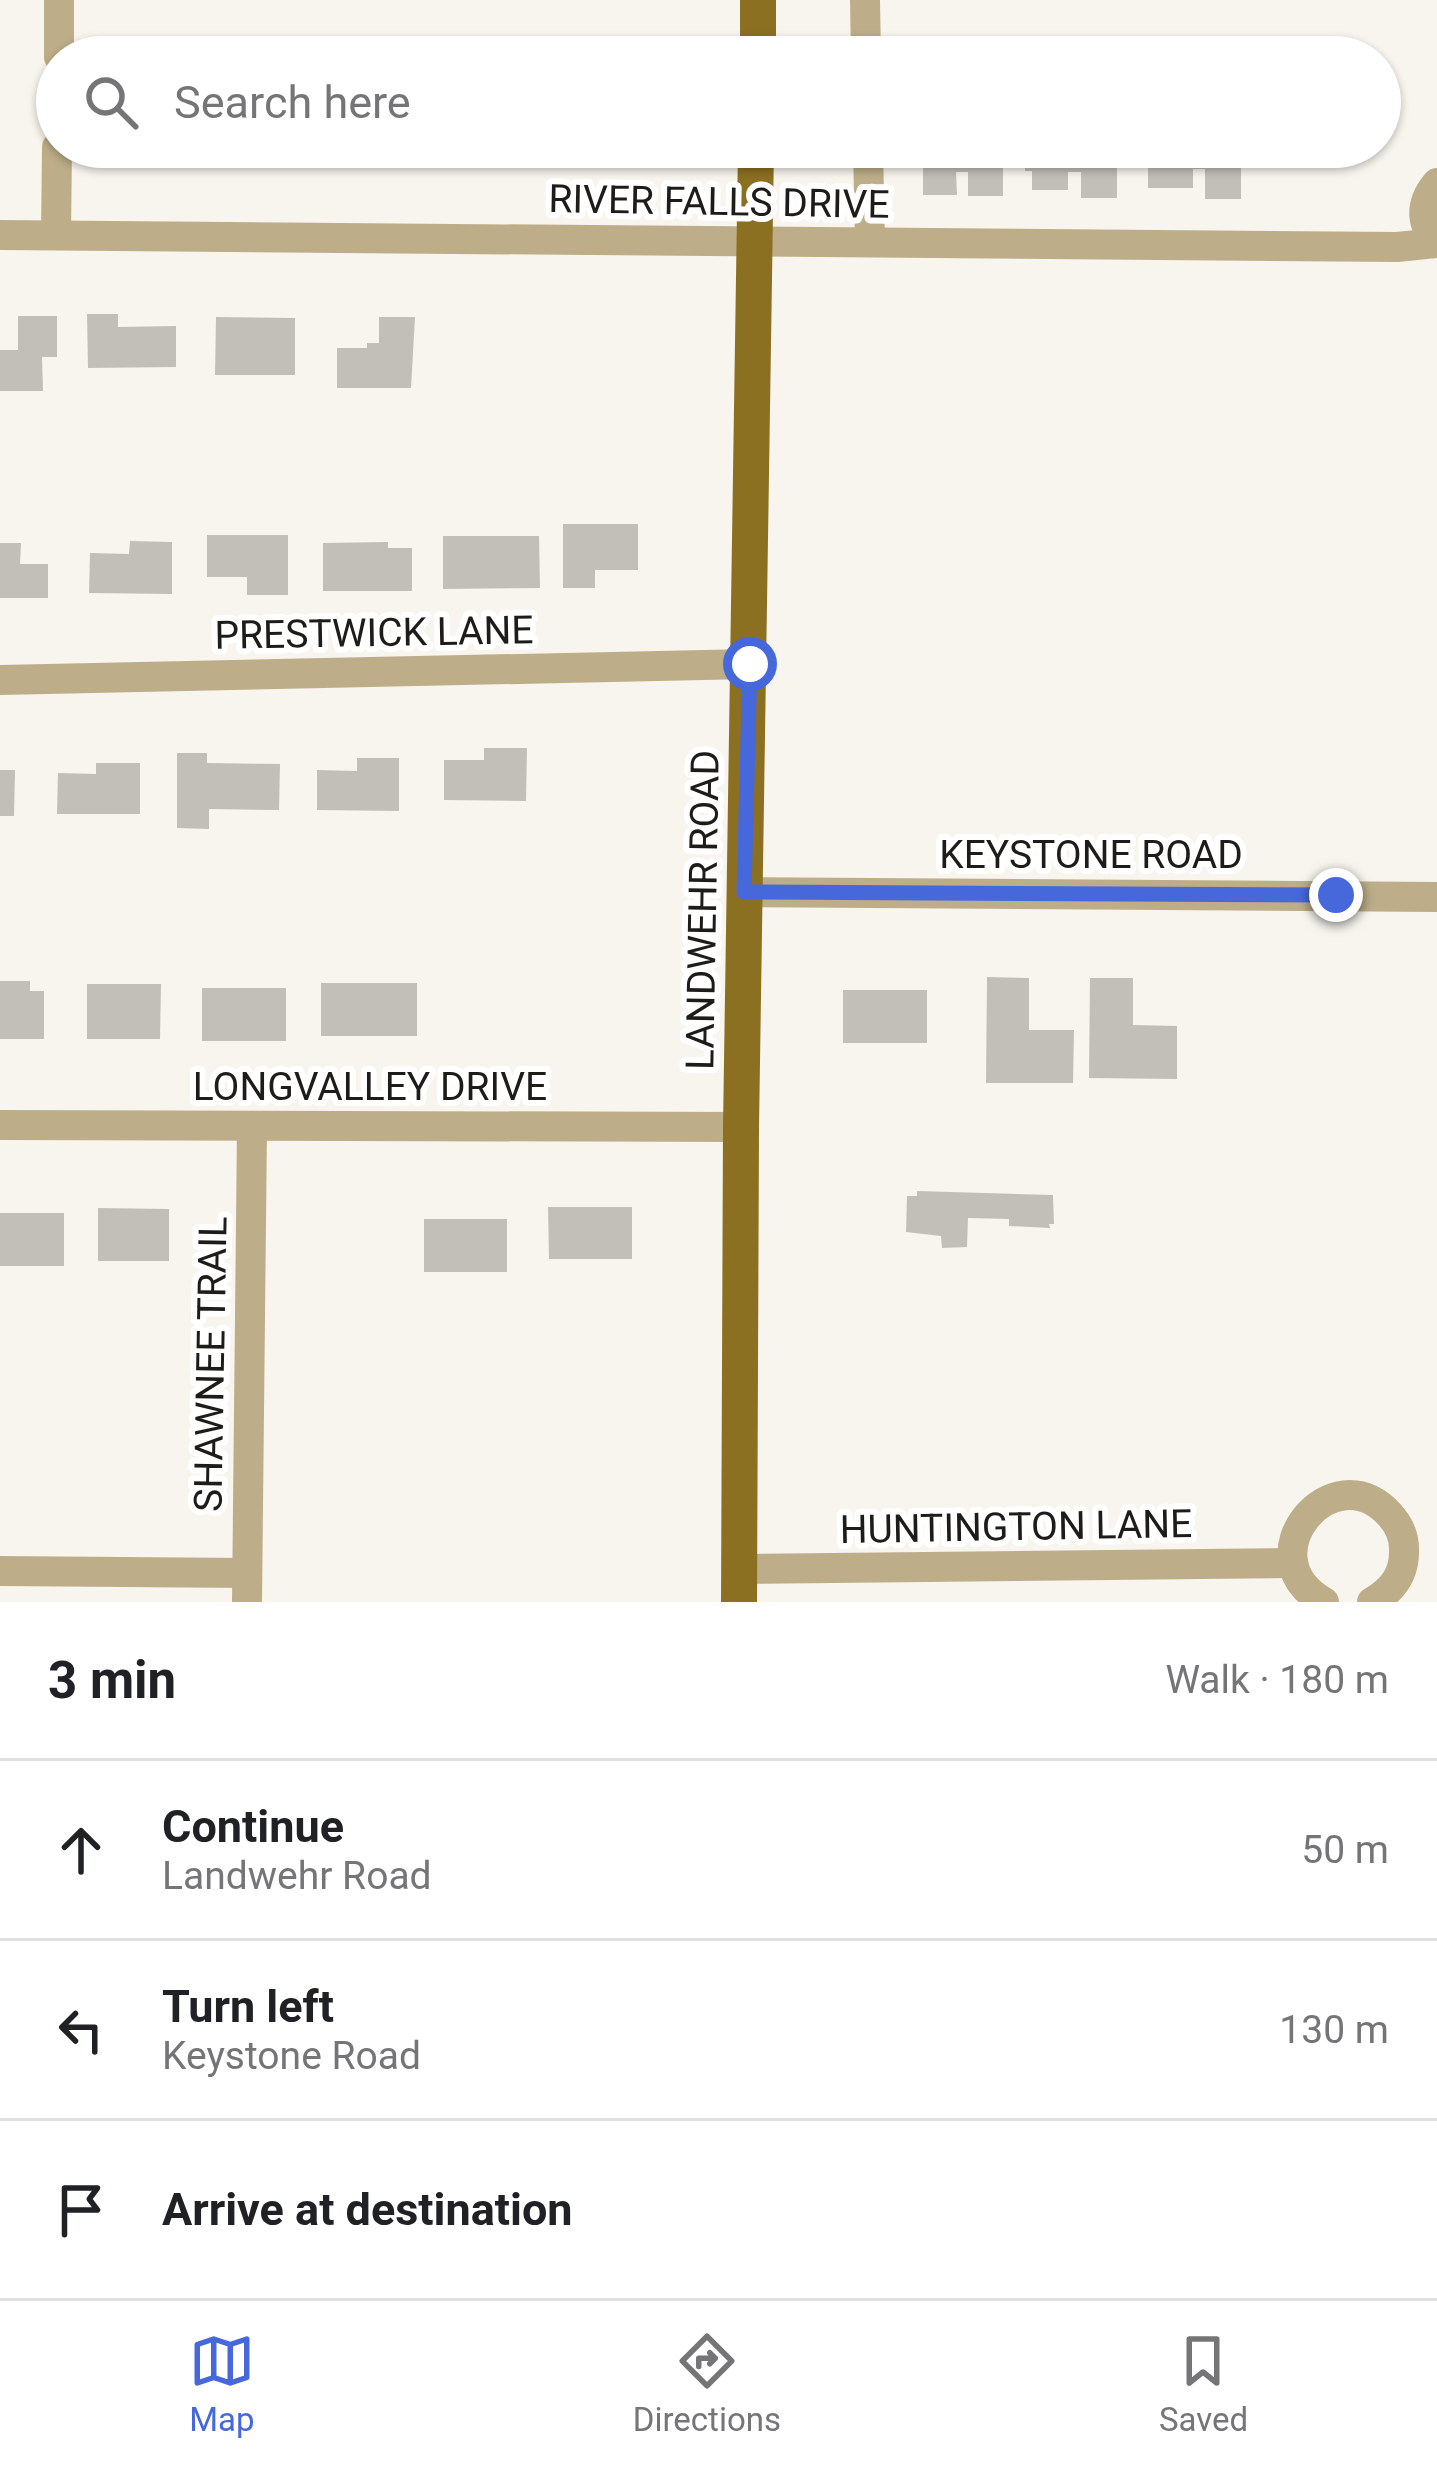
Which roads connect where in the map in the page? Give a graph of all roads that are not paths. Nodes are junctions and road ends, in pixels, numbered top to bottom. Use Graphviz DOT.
graph roads {
  1 [pos="59,0"];
  2 [pos="758,0"];
  3 [pos="865,0"];
  4 [pos="58,36"];
  5 [pos="758,36"];
  6 [pos="866,36"];
  7 [pos="57,168"];
  8 [pos="756,168"];
  9 [pos="868,168"];
  10 [pos="1437,183"];
  11 [pos="0,235"];
  12 [pos="56,236"];
  13 [pos="755,240"];
  14 [pos="870,242"];
  15 [pos="1437,243"];
  16 [pos="750,664"];
  17 [pos="0,680"];
  18 [pos="744,892"];
  19 [pos="1437,896"];
  20 [pos="0,1125"];
  21 [pos="252,1126"];
  22 [pos="741,1126"];
  23 [pos="1293,1563"];
  24 [pos="0,1571"];
  25 [pos="740,1586"];
  26 [pos="247,1587"];
  27 [pos="1324,1602"];
  28 [pos="1372,1602"];
  1 -- 4 [label="street"];
  2 -- 5 [label="main road"];
  3 -- 6 [label="street"];
  7 -- 12 [label="street"];
  8 -- 13 [label="main road, LANDWEHR ROAD"];
  9 -- 14 [label="street"];
  10 -- 15 [label="street, RIVER FALLS DRIVE"];
  11 -- 12 [label="street, RIVER FALLS DRIVE"];
  12 -- 13 [label="street, RIVER FALLS DRIVE"];
  13 -- 14 [label="street, RIVER FALLS DRIVE"];
  13 -- 16 [label="main road, LANDWEHR ROAD"];
  14 -- 15 [label="street, RIVER FALLS DRIVE"];
  16 -- 17 [label="street, PRESTWICK LANE"];
  16 -- 18 [label="main road, LANDWEHR ROAD"];
  18 -- 19 [label="street, KEYSTONE ROAD"];
  18 -- 22 [label="main road, LANDWEHR ROAD"];
  20 -- 21 [label="street, LONGVALLEY DRIVE"];
  21 -- 22 [label="street, LONGVALLEY DRIVE"];
  21 -- 26 [label="street, SHAWNEE TRAIL"];
  22 -- 25 [label="main road, LANDWEHR ROAD"];
  23 -- 25 [label="street, HUNTINGTON LANE"];
  23 -- 27 [label="street"];
  23 -- 28 [label="street"];
  24 -- 26 [label="street"];
}
